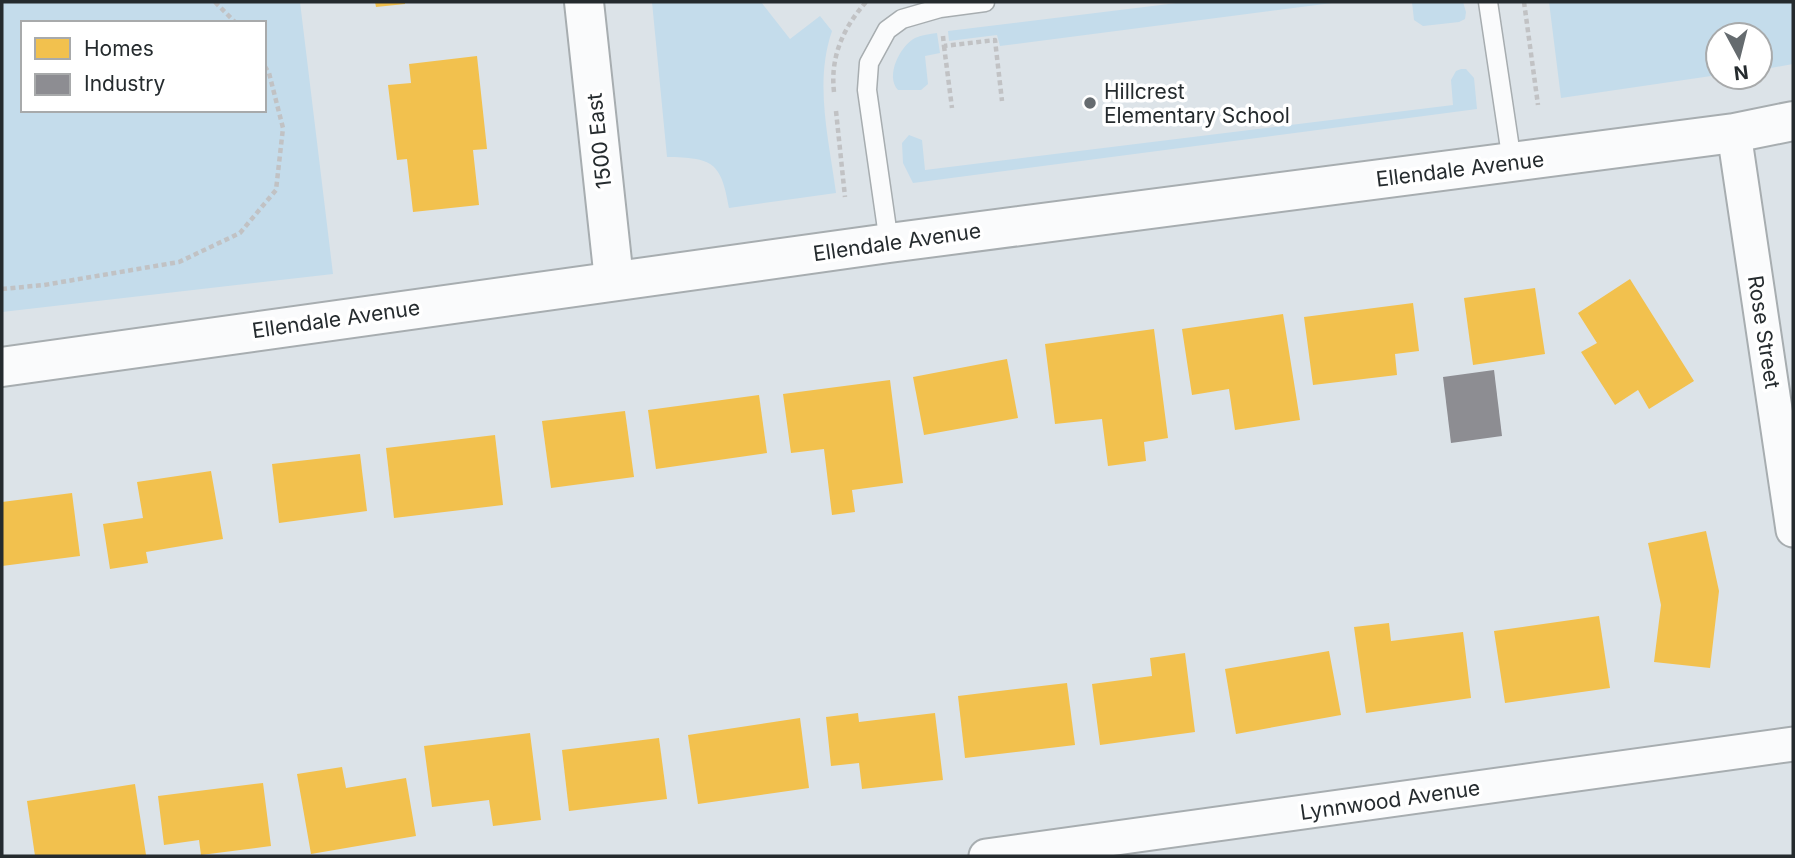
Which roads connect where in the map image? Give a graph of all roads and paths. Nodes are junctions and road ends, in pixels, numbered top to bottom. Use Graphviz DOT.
graph roads {
  1 [pos="215,2"];
  2 [pos="584,2"];
  3 [pos="985,2"];
  4 [pos="1488,2"];
  5 [pos="1524,2"];
  6 [pos="234,21"];
  7 [pos="943,35"];
  8 [pos="944,46"];
  9 [pos="266,68"];
  10 [pos="1002,101"];
  11 [pos="1538,105"];
  12 [pos="952,108"];
  13 [pos="1793,121"];
  14 [pos="1734,133"];
  15 [pos="1512,162"];
  16 [pos="889,243"];
  17 [pos="614,280"];
  18 [pos="2,289"];
  19 [pos="2,367"];
  20 [pos="1793,530"];
  21 [pos="1793,744"];
  22 [pos="986,856"];
  1 -- 6 [label="path"];
  2 -- 17 [label="street, 1500 East"];
  3 -- 16 [label="lane"];
  4 -- 15 [label="lane"];
  5 -- 11 [label="path"];
  7 -- 8 [label="path"];
  8 -- 10 [label="path"];
  8 -- 12 [label="path"];
  9 -- 18 [label="path"];
  13 -- 14 [label="street, Ellendale Avenue"];
  14 -- 15 [label="street, Ellendale Avenue"];
  14 -- 20 [label="street, Rose Street"];
  15 -- 16 [label="street, Ellendale Avenue"];
  16 -- 17 [label="street, Ellendale Avenue"];
  17 -- 19 [label="street, Ellendale Avenue"];
  21 -- 22 [label="street, Lynnwood Avenue"];
}
